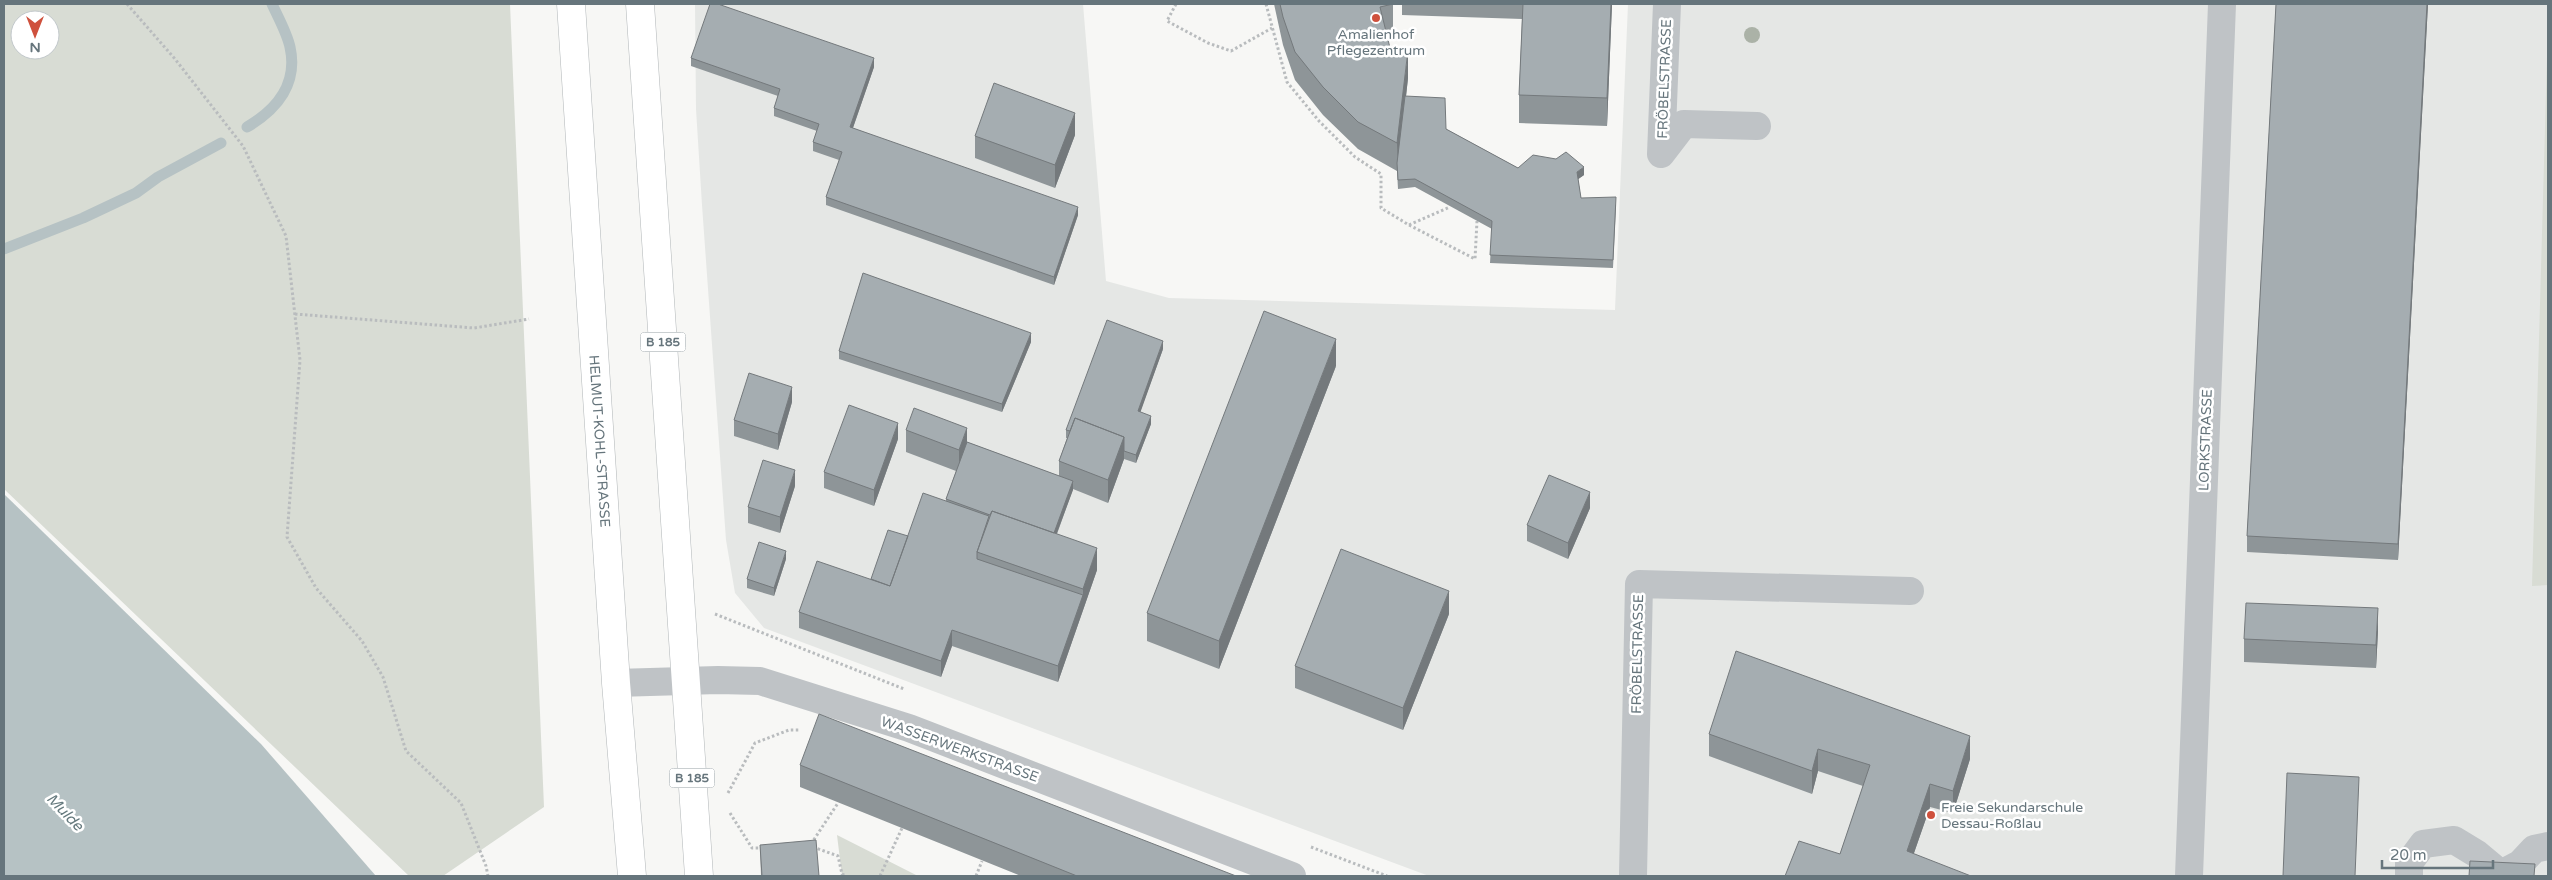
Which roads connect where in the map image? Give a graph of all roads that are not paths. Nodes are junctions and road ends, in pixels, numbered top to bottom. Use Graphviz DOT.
graph roads {
  1 [pos="571,4"];
  2 [pos="640,4"];
  3 [pos="1667,4"];
  4 [pos="2222,4"];
  5 [pos="1757,126"];
  6 [pos="1910,592"];
  7 [pos="685,680"];
  8 [pos="616,683"];
  9 [pos="2548,846"];
  10 [pos="632,876"];
  11 [pos="699,876"];
  12 [pos="1292,876"];
  13 [pos="1633,876"];
  14 [pos="2189,876"];
  15 [pos="2409,876"];
  1 -- 8 [label="main road, HELMUT-KOHL-STRASSE"];
  2 -- 7 [label="main road, B 185"];
  3 -- 5 [label="street, FRÖBELSTRASSE"];
  4 -- 14 [label="street, LORKSTRASSE"];
  6 -- 13 [label="street, FRÖBELSTRASSE"];
  7 -- 8 [label="street, WASSERWERKSTRASSE"];
  7 -- 11 [label="main road, B 185"];
  7 -- 12 [label="street, WASSERWERKSTRASSE"];
  8 -- 10 [label="main road, HELMUT-KOHL-STRASSE"];
  9 -- 15 [label="street"];
}
